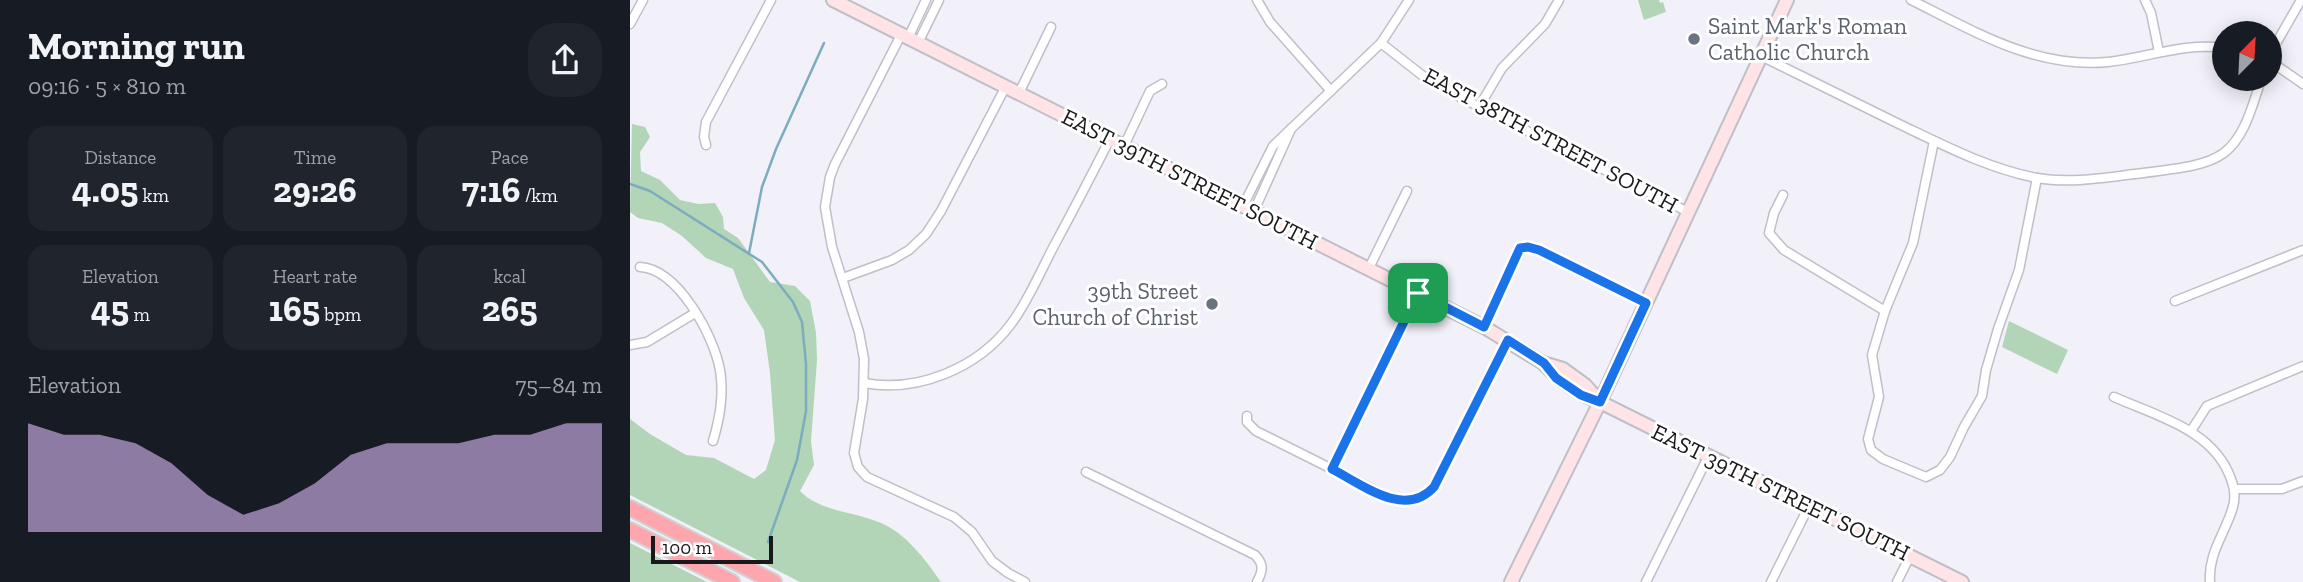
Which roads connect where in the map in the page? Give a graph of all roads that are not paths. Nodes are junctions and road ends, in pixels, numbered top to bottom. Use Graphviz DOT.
graph roads {
  1 [pos="643,0"];
  2 [pos="771,0"];
  3 [pos="833,0"];
  4 [pos="926,0"];
  5 [pos="939,0"];
  6 [pos="1257,0"];
  7 [pos="1409,0"];
  8 [pos="1559,0"];
  9 [pos="1787,0"];
  10 [pos="1911,0"];
  11 [pos="2145,0"];
  12 [pos="2301,0"];
  13 [pos="630,24"];
  14 [pos="1051,27"];
  15 [pos="2282,33"];
  16 [pos="909,39"];
  17 [pos="1381,43"];
  18 [pos="2212,47"];
  19 [pos="2158,52"];
  20 [pos="1761,56"];
  21 [pos="2282,70"];
  22 [pos="1162,84"];
  23 [pos="2303,85"];
  24 [pos="1006,86"];
  25 [pos="1331,91"];
  26 [pos="2257,91"];
  27 [pos="1019,93"];
  28 [pos="1479,107"];
  29 [pos="1110,139"];
  30 [pos="1934,141"];
  31 [pos="706,145"];
  32 [pos="1124,146"];
  33 [pos="2037,177"];
  34 [pos="1407,191"];
  35 [pos="1783,195"];
  36 [pos="1248,209"];
  37 [pos="1688,212"];
  38 [pos="2303,250"];
  39 [pos="640,267"];
  40 [pos="1369,268"];
  41 [pos="843,278"];
  42 [pos="1418,293"];
  43 [pos="2175,301"];
  44 [pos="1646,303"];
  45 [pos="1885,311"];
  46 [pos="695,313"];
  47 [pos="1484,327"];
  48 [pos="1508,340"];
  49 [pos="630,345"];
  50 [pos="2303,366"];
  51 [pos="864,383"];
  52 [pos="2115,397"];
  53 [pos="1600,402"];
  54 [pos="1247,416"];
  55 [pos="2191,431"];
  56 [pos="713,441"];
  57 [pos="1708,457"];
  58 [pos="1332,469"];
  59 [pos="1086,471"];
  60 [pos="2303,481"];
  61 [pos="2235,489"];
  62 [pos="1809,506"];
  63 [pos="630,508"];
  64 [pos="630,530"];
  65 [pos="1910,556"];
  66 [pos="732,582"];
  67 [pos="774,582"];
  68 [pos="1025,582"];
  69 [pos="1257,582"];
  70 [pos="1511,582"];
  71 [pos="1646,582"];
  72 [pos="1771,582"];
  73 [pos="1897,582"];
  74 [pos="1962,582"];
  75 [pos="2210,582"];
  1 -- 13 [label="street"];
  2 -- 31 [label="street"];
  3 -- 16 [label="main road, EAST 39TH STREET SOUTH"];
  4 -- 16 [label="street"];
  5 -- 16 [label="street"];
  6 -- 25 [label="street"];
  7 -- 17 [label="street"];
  8 -- 28 [label="street"];
  9 -- 20 [label="main road"];
  10 -- 19 [label="street"];
  11 -- 19 [label="street"];
  12 -- 15 [label="street"];
  14 -- 27 [label="street"];
  16 -- 24 [label="main road, EAST 39TH STREET SOUTH"];
  16 -- 41 [label="street"];
  17 -- 25 [label="street"];
  17 -- 28 [label="street, EAST 38TH STREET SOUTH"];
  18 -- 19 [label="street"];
  20 -- 30 [label="street"];
  20 -- 37 [label="main road"];
  21 -- 23 [label="street"];
  22 -- 32 [label="street"];
  24 -- 27 [label="main road, EAST 39TH STREET SOUTH"];
  24 -- 41 [label="street"];
  25 -- 36 [label="street"];
  26 -- 33 [label="street"];
  27 -- 29 [label="main road, EAST 39TH STREET SOUTH"];
  28 -- 37 [label="street, EAST 38TH STREET SOUTH"];
  29 -- 32 [label="main road, EAST 39TH STREET SOUTH"];
  29 -- 51 [label="street"];
  30 -- 33 [label="street"];
  30 -- 45 [label="street"];
  32 -- 36 [label="main road, EAST 39TH STREET SOUTH"];
  33 -- 45 [label="street"];
  34 -- 40 [label="street"];
  35 -- 45 [label="street"];
  36 -- 40 [label="main road, EAST 39TH STREET SOUTH"];
  37 -- 44 [label="main road"];
  38 -- 43 [label="street"];
  39 -- 46 [label="street"];
  40 -- 42 [label="main road, EAST 39TH STREET SOUTH"];
  41 -- 51 [label="street"];
  42 -- 47 [label="main road, EAST 39TH STREET SOUTH"];
  42 -- 58 [label="street"];
  44 -- 47 [label="street"];
  44 -- 53 [label="main road"];
  46 -- 49 [label="street"];
  46 -- 56 [label="street"];
  47 -- 48 [label="main road, EAST 39TH STREET SOUTH"];
  48 -- 53 [label="main road, EAST 39TH STREET SOUTH"];
  48 -- 58 [label="street"];
  50 -- 55 [label="street"];
  51 -- 68 [label="street"];
  52 -- 55 [label="street"];
  53 -- 57 [label="main road, EAST 39TH STREET SOUTH"];
  53 -- 70 [label="main road"];
  54 -- 58 [label="street"];
  55 -- 61 [label="street"];
  57 -- 62 [label="main road, EAST 39TH STREET SOUTH"];
  57 -- 71 [label="street"];
  59 -- 69 [label="street"];
  60 -- 61 [label="street"];
  61 -- 75 [label="street"];
  62 -- 65 [label="main road, EAST 39TH STREET SOUTH"];
  62 -- 72 [label="street"];
  63 -- 67 [label="highway"];
  64 -- 66 [label="highway"];
  65 -- 73 [label="street"];
  65 -- 74 [label="main road, EAST 39TH STREET SOUTH"];
}
